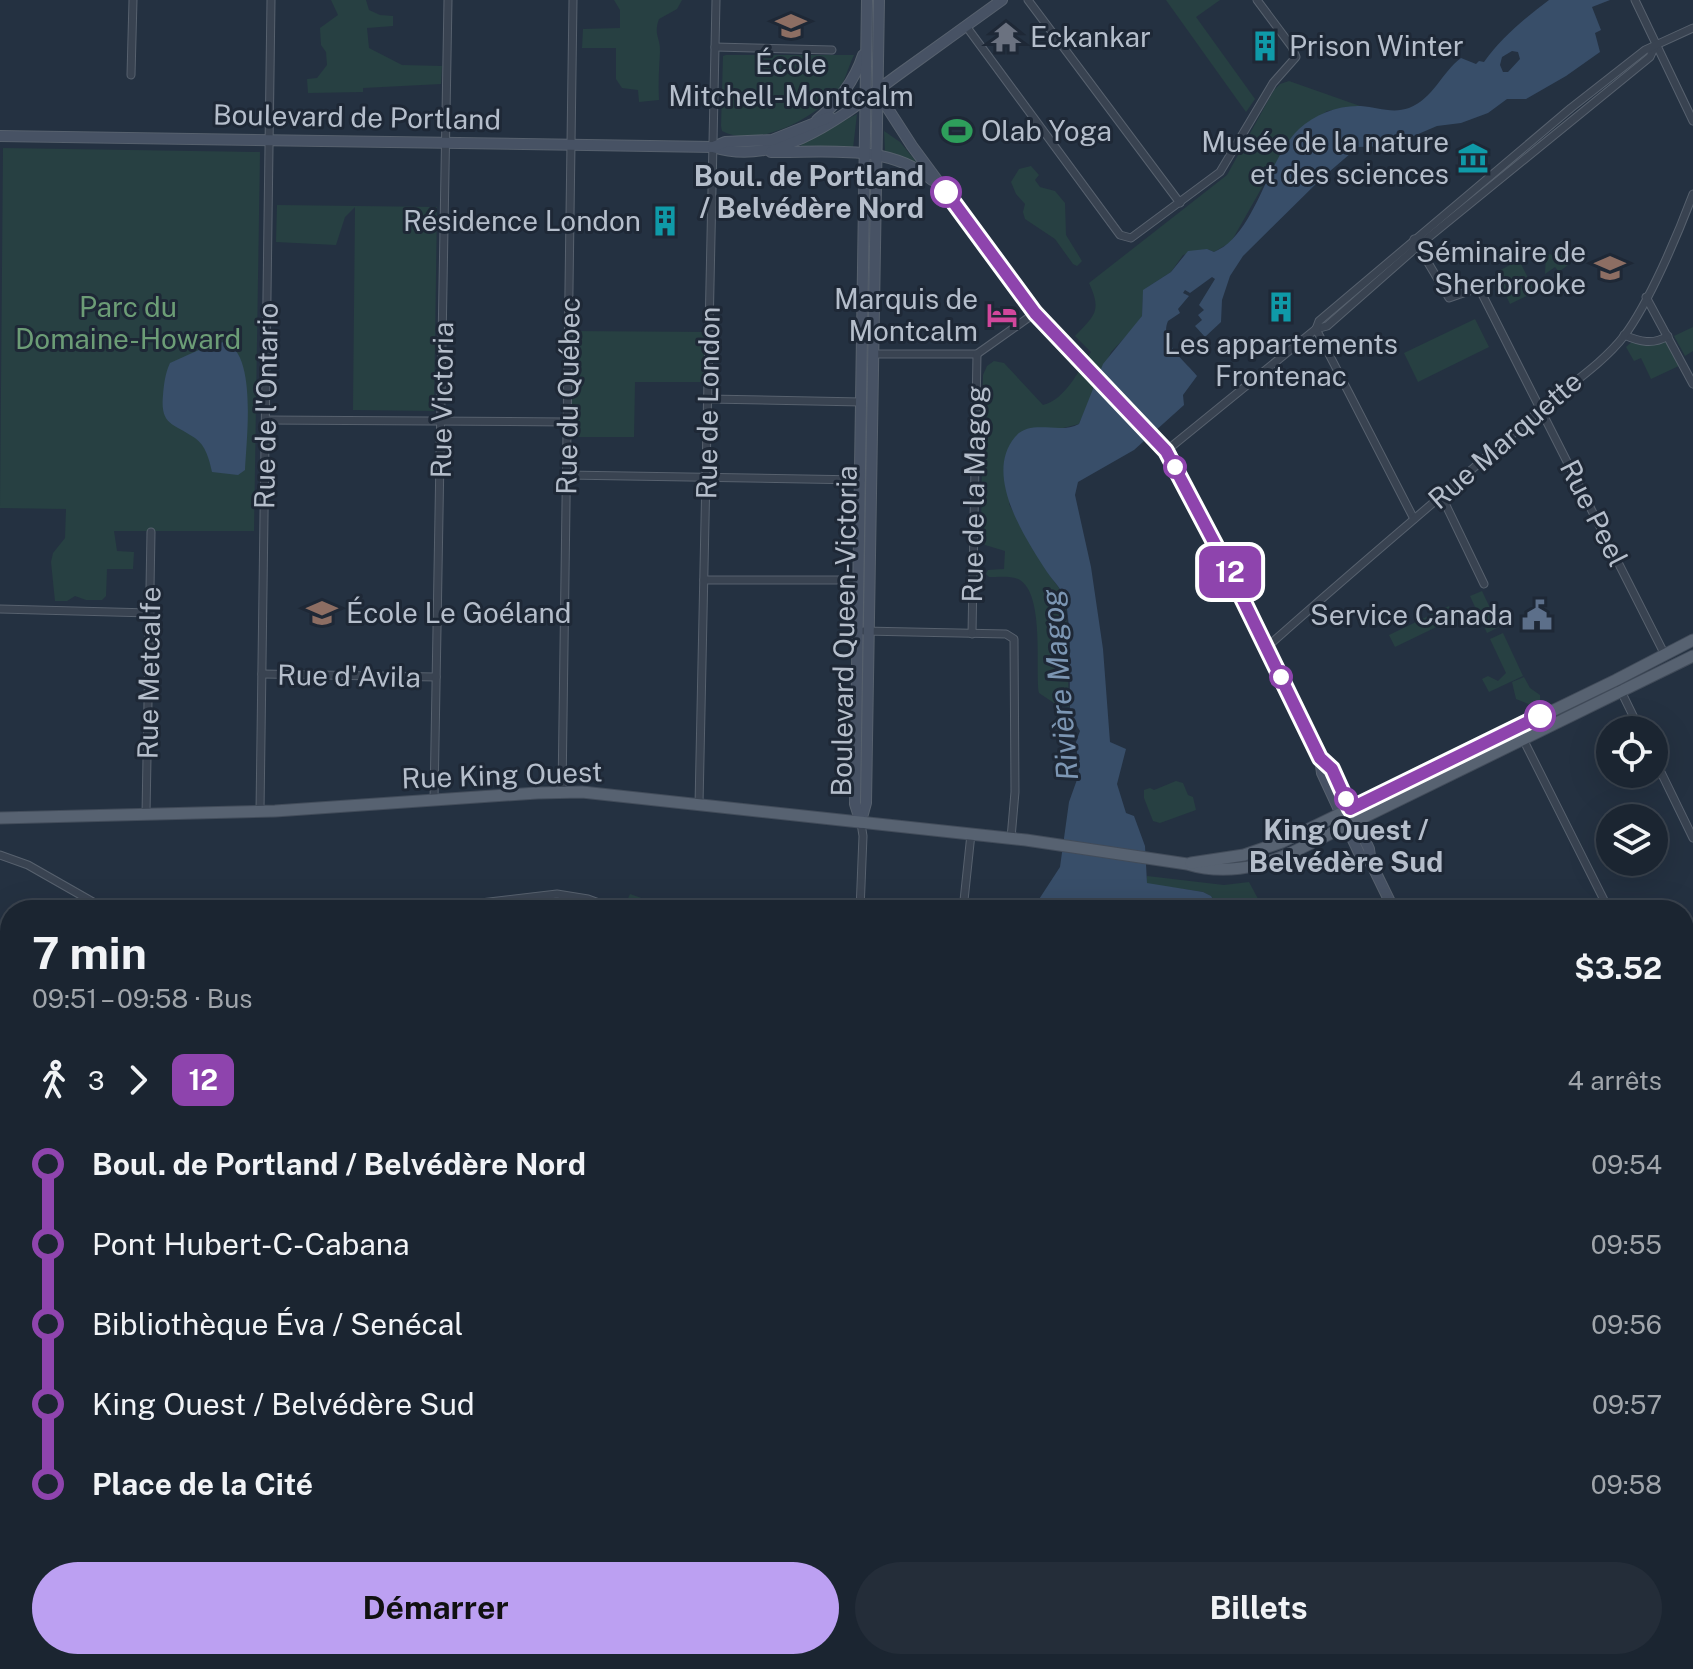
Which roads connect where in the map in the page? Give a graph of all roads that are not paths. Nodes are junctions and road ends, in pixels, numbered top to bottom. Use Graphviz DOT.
graph roads {
  1 [pos="133,0"];
  2 [pos="271,0"];
  3 [pos="448,0"];
  4 [pos="573,0"];
  5 [pos="716,0"];
  6 [pos="867,0"];
  7 [pos="879,0"];
  8 [pos="1002,0"];
  9 [pos="1028,0"];
  10 [pos="1257,0"];
  11 [pos="1637,2"];
  12 [pos="966,26"];
  13 [pos="1693,28"];
  14 [pos="867,34"];
  15 [pos="1656,44"];
  16 [pos="715,47"];
  17 [pos="832,50"];
  18 [pos="131,75"];
  19 [pos="878,89"];
  20 [pos="866,100"];
  21 [pos="854,110"];
  22 [pos="866,113"];
  23 [pos="878,119"];
  24 [pos="1693,120"];
  25 [pos="810,125"];
  26 [pos="0,136"];
  27 [pos="269,140"];
  28 [pos="446,143"];
  29 [pos="571,145"];
  30 [pos="912,146"];
  31 [pos="713,147"];
  32 [pos="743,151"];
  33 [pos="872,155"];
  34 [pos="946,192"];
  35 [pos="1692,197"];
  36 [pos="1180,203"];
  37 [pos="1416,243"];
  38 [pos="1646,297"];
  39 [pos="1035,313"];
  40 [pos="1316,329"];
  41 [pos="1624,335"];
  42 [pos="1668,336"];
  43 [pos="874,354"];
  44 [pos="977,354"];
  45 [pos="1693,384"];
  46 [pos="708,399"];
  47 [pos="862,402"];
  48 [pos="1541,408"];
  49 [pos="266,420"];
  50 [pos="442,420"];
  51 [pos="567,422"];
  52 [pos="1166,451"];
  53 [pos="566,475"];
  54 [pos="706,478"];
  55 [pos="861,480"];
  56 [pos="1442,497"];
  57 [pos="1414,519"];
  58 [pos="151,532"];
  59 [pos="704,580"];
  60 [pos="859,580"];
  61 [pos="1484,584"];
  62 [pos="0,609"];
  63 [pos="150,613"];
  64 [pos="858,631"];
  65 [pos="871,631"];
  66 [pos="972,634"];
  67 [pos="1692,640"];
  68 [pos="1267,647"];
  69 [pos="1665,655"];
  70 [pos="1693,656"];
  71 [pos="262,674"];
  72 [pos="436,677"];
  73 [pos="1618,686"];
  74 [pos="1633,716"];
  75 [pos="1517,726"];
  76 [pos="1523,738"];
  77 [pos="1668,787"];
  78 [pos="562,792"];
  79 [pos="434,800"];
  80 [pos="699,805"];
  81 [pos="260,811"];
  82 [pos="1346,811"];
  83 [pos="146,814"];
  84 [pos="0,818"];
  85 [pos="861,823"];
  86 [pos="1351,824"];
  87 [pos="971,834"];
  88 [pos="1011,838"];
  89 [pos="1693,838"];
  90 [pos="0,855"];
  91 [pos="1187,864"];
  92 [pos="89,900"];
  93 [pos="506,900"];
  94 [pos="591,900"];
  95 [pos="860,900"];
  96 [pos="964,900"];
  97 [pos="1389,900"];
  98 [pos="1604,900"];
  1 -- 18 [label="street"];
  2 -- 27 [label="street, Rue de l'Ontario"];
  3 -- 28 [label="street, Rue Victoria"];
  4 -- 29 [label="street, Rue du Québec"];
  5 -- 16 [label="street, Rue de London"];
  6 -- 14 [label="main road, Boulevard Queen-Victoria"];
  7 -- 19 [label="main road, Boulevard Queen-Victoria"];
  8 -- 12 [label="main road, Boulevard de Portland"];
  9 -- 36 [label="street"];
  10 -- 36 [label="street"];
  11 -- 15 [label="street"];
  12 -- 19 [label="main road, Boulevard de Portland"];
  12 -- 36 [label="street"];
  13 -- 15 [label="street"];
  14 -- 20 [label="main road, Boulevard Queen-Victoria"];
  14 -- 25 [label="main road"];
  15 -- 24 [label="street"];
  15 -- 37 [label="street"];
  16 -- 17 [label="street"];
  16 -- 31 [label="street, Rue de London"];
  19 -- 20 [label="main road, Boulevard de Portland"];
  19 -- 23 [label="main road, Boulevard Queen-Victoria"];
  19 -- 30 [label="main road"];
  20 -- 21 [label="main road, Boulevard de Portland"];
  20 -- 22 [label="main road, Boulevard Queen-Victoria"];
  21 -- 22 [label="main road"];
  21 -- 25 [label="main road, Boulevard de Portland"];
  21 -- 32 [label="main road, Boulevard de Portland"];
  22 -- 23 [label="main road"];
  22 -- 33 [label="main road, Boulevard Queen-Victoria"];
  23 -- 30 [label="main road"];
  23 -- 33 [label="main road, Boulevard Queen-Victoria"];
  25 -- 31 [label="main road, Boulevard de Portland"];
  26 -- 27 [label="main road, Boulevard de Portland"];
  27 -- 28 [label="main road, Boulevard de Portland"];
  27 -- 49 [label="street, Rue de l'Ontario"];
  28 -- 29 [label="main road, Boulevard de Portland"];
  28 -- 50 [label="street, Rue Victoria"];
  29 -- 31 [label="main road, Boulevard de Portland"];
  29 -- 51 [label="street, Rue du Québec"];
  30 -- 34 [label="main road"];
  31 -- 32 [label="main road, Boulevard de Portland"];
  31 -- 46 [label="street, Rue de London"];
  32 -- 33 [label="main road"];
  33 -- 34 [label="main road"];
  33 -- 43 [label="main road, Boulevard Queen-Victoria"];
  33 -- 47 [label="main road, Boulevard Queen-Victoria"];
  34 -- 39 [label="main road"];
  35 -- 38 [label="street, Rue Marquette"];
  37 -- 40 [label="street"];
  37 -- 48 [label="street, Rue Peel"];
  38 -- 41 [label="street, Rue Marquette"];
  38 -- 42 [label="street"];
  39 -- 44 [label="street"];
  39 -- 52 [label="main road"];
  40 -- 52 [label="street"];
  40 -- 57 [label="street"];
  41 -- 42 [label="street"];
  41 -- 48 [label="street, Rue Marquette"];
  42 -- 45 [label="street"];
  43 -- 44 [label="street"];
  43 -- 65 [label="main road, Boulevard Queen-Victoria"];
  44 -- 66 [label="street, Rue de la Magog"];
  46 -- 47 [label="street"];
  46 -- 54 [label="street, Rue de London"];
  47 -- 55 [label="main road, Boulevard Queen-Victoria"];
  48 -- 56 [label="street, Rue Marquette"];
  48 -- 69 [label="street, Rue Peel"];
  49 -- 50 [label="street"];
  49 -- 71 [label="street, Rue de l'Ontario"];
  50 -- 51 [label="street"];
  50 -- 72 [label="street, Rue Victoria"];
  51 -- 53 [label="street, Rue du Québec"];
  52 -- 68 [label="main road"];
  53 -- 54 [label="street"];
  53 -- 78 [label="street, Rue du Québec"];
  54 -- 55 [label="street"];
  54 -- 59 [label="street, Rue de London"];
  55 -- 60 [label="main road, Boulevard Queen-Victoria"];
  56 -- 57 [label="street, Rue Marquette"];
  56 -- 61 [label="street"];
  57 -- 68 [label="street, Rue Marquette"];
  58 -- 63 [label="street, Rue Metcalfe"];
  59 -- 60 [label="street"];
  59 -- 80 [label="street, Rue de London"];
  60 -- 64 [label="main road, Boulevard Queen-Victoria"];
  62 -- 63 [label="street"];
  63 -- 83 [label="street, Rue Metcalfe"];
  64 -- 65 [label="street"];
  64 -- 85 [label="main road, Boulevard Queen-Victoria"];
  65 -- 66 [label="street"];
  65 -- 85 [label="main road, Boulevard Queen-Victoria"];
  66 -- 88 [label="street"];
  67 -- 69 [label="main road"];
  68 -- 82 [label="main road"];
  69 -- 73 [label="main road"];
  70 -- 73 [label="main road"];
  71 -- 72 [label="street, Rue d'Avila"];
  71 -- 81 [label="street, Rue de l'Ontario"];
  72 -- 79 [label="street, Rue Victoria"];
  73 -- 74 [label="street"];
  73 -- 75 [label="main road"];
  73 -- 76 [label="main road"];
  75 -- 76 [label="street"];
  75 -- 82 [label="main road"];
  76 -- 86 [label="main road"];
  76 -- 98 [label="street"];
  77 -- 89 [label="street"];
  78 -- 79 [label="main road, Rue King Ouest"];
  78 -- 80 [label="main road, Rue King Ouest"];
  79 -- 81 [label="main road, Rue King Ouest"];
  80 -- 85 [label="main road, Rue King Ouest"];
  81 -- 83 [label="main road, Rue King Ouest"];
  82 -- 86 [label="main road"];
  82 -- 91 [label="main road"];
  83 -- 84 [label="main road, Rue King Ouest"];
  85 -- 87 [label="main road, Rue King Ouest"];
  85 -- 95 [label="street"];
  86 -- 91 [label="main road"];
  86 -- 97 [label="main road"];
  87 -- 88 [label="main road, Rue King Ouest"];
  87 -- 96 [label="street"];
  88 -- 91 [label="main road, Rue King Ouest"];
  90 -- 92 [label="street"];
  93 -- 94 [label="street"];
}
